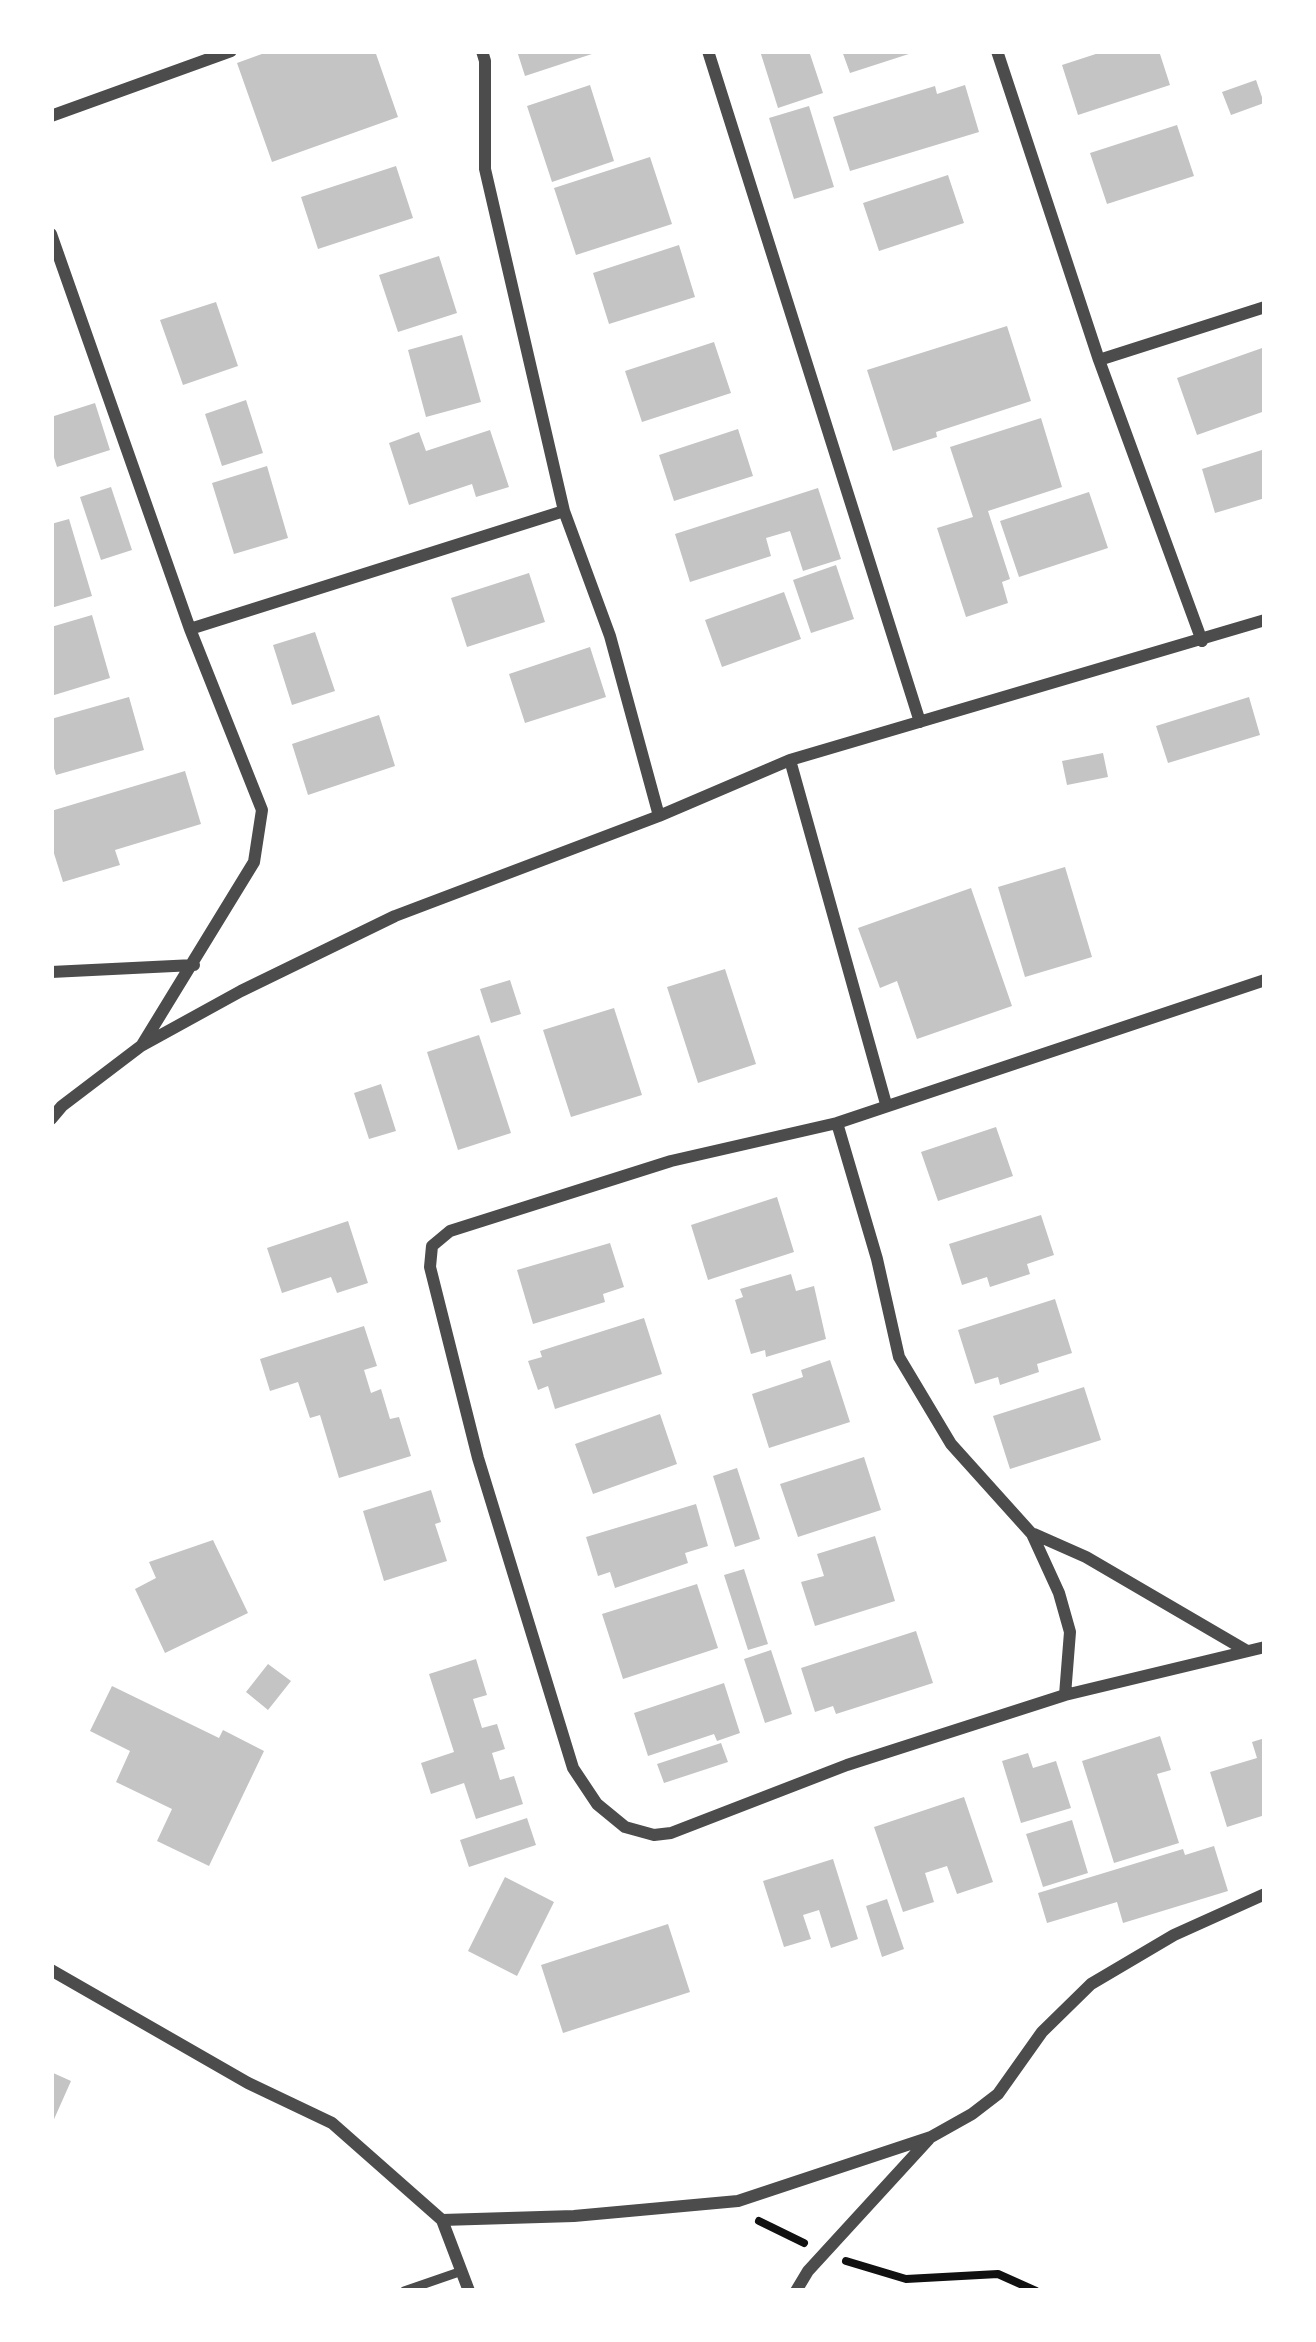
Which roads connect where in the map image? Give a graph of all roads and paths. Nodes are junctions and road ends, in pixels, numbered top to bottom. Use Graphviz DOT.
graph roads {
  1 [pos="231,51"];
  2 [pos="482,51"];
  3 [pos="708,51"];
  4 [pos="997,51"];
  5 [pos="51,116"];
  6 [pos="51,234"];
  7 [pos="1265,307"];
  8 [pos="1100,360"];
  9 [pos="564,511"];
  10 [pos="1265,620"];
  11 [pos="190,628"];
  12 [pos="1202,641"];
  13 [pos="920,722"];
  14 [pos="790,760"];
  15 [pos="659,816"];
  16 [pos="194,965"];
  17 [pos="51,972"];
  18 [pos="1265,980"];
  19 [pos="141,1046"];
  20 [pos="886,1104"];
  21 [pos="51,1119"];
  22 [pos="837,1123"];
  23 [pos="1032,1534"];
  24 [pos="1265,1647"];
  25 [pos="1249,1651"];
  26 [pos="1065,1695"];
  27 [pos="1265,1894"];
  28 [pos="51,1970"];
  29 [pos="931,2137"];
  30 [pos="738,2200"];
  31 [pos="442,2220"];
  32 [pos="825,2252"];
  33 [pos="461,2271"];
  34 [pos="404,2291"];
  35 [pos="469,2291"];
  36 [pos="796,2291"];
  37 [pos="1036,2291"];
  1 -- 5 [label="street"];
  2 -- 9 [label="street"];
  3 -- 13 [label="street"];
  4 -- 8 [label="street"];
  6 -- 11 [label="street"];
  7 -- 8 [label="street"];
  8 -- 12 [label="street"];
  9 -- 11 [label="street"];
  9 -- 15 [label="street"];
  10 -- 12 [label="street"];
  11 -- 16 [label="street"];
  12 -- 13 [label="street"];
  13 -- 14 [label="street"];
  14 -- 15 [label="street"];
  14 -- 20 [label="street"];
  15 -- 19 [label="street"];
  16 -- 17 [label="street"];
  16 -- 19 [label="street"];
  18 -- 20 [label="street"];
  19 -- 21 [label="street"];
  20 -- 22 [label="street"];
  22 -- 23 [label="street"];
  22 -- 26 [label="street"];
  23 -- 25 [label="street"];
  23 -- 26 [label="street"];
  24 -- 25 [label="street"];
  25 -- 26 [label="street"];
  27 -- 29 [label="street"];
  28 -- 31 [label="street"];
  29 -- 30 [label="street"];
  29 -- 32 [label="street"];
  30 -- 31 [label="street"];
  30 -- 32 [label="path"];
  31 -- 33 [label="street"];
  32 -- 36 [label="street"];
  32 -- 37 [label="path"];
  33 -- 34 [label="lane"];
  33 -- 35 [label="street"];
}
